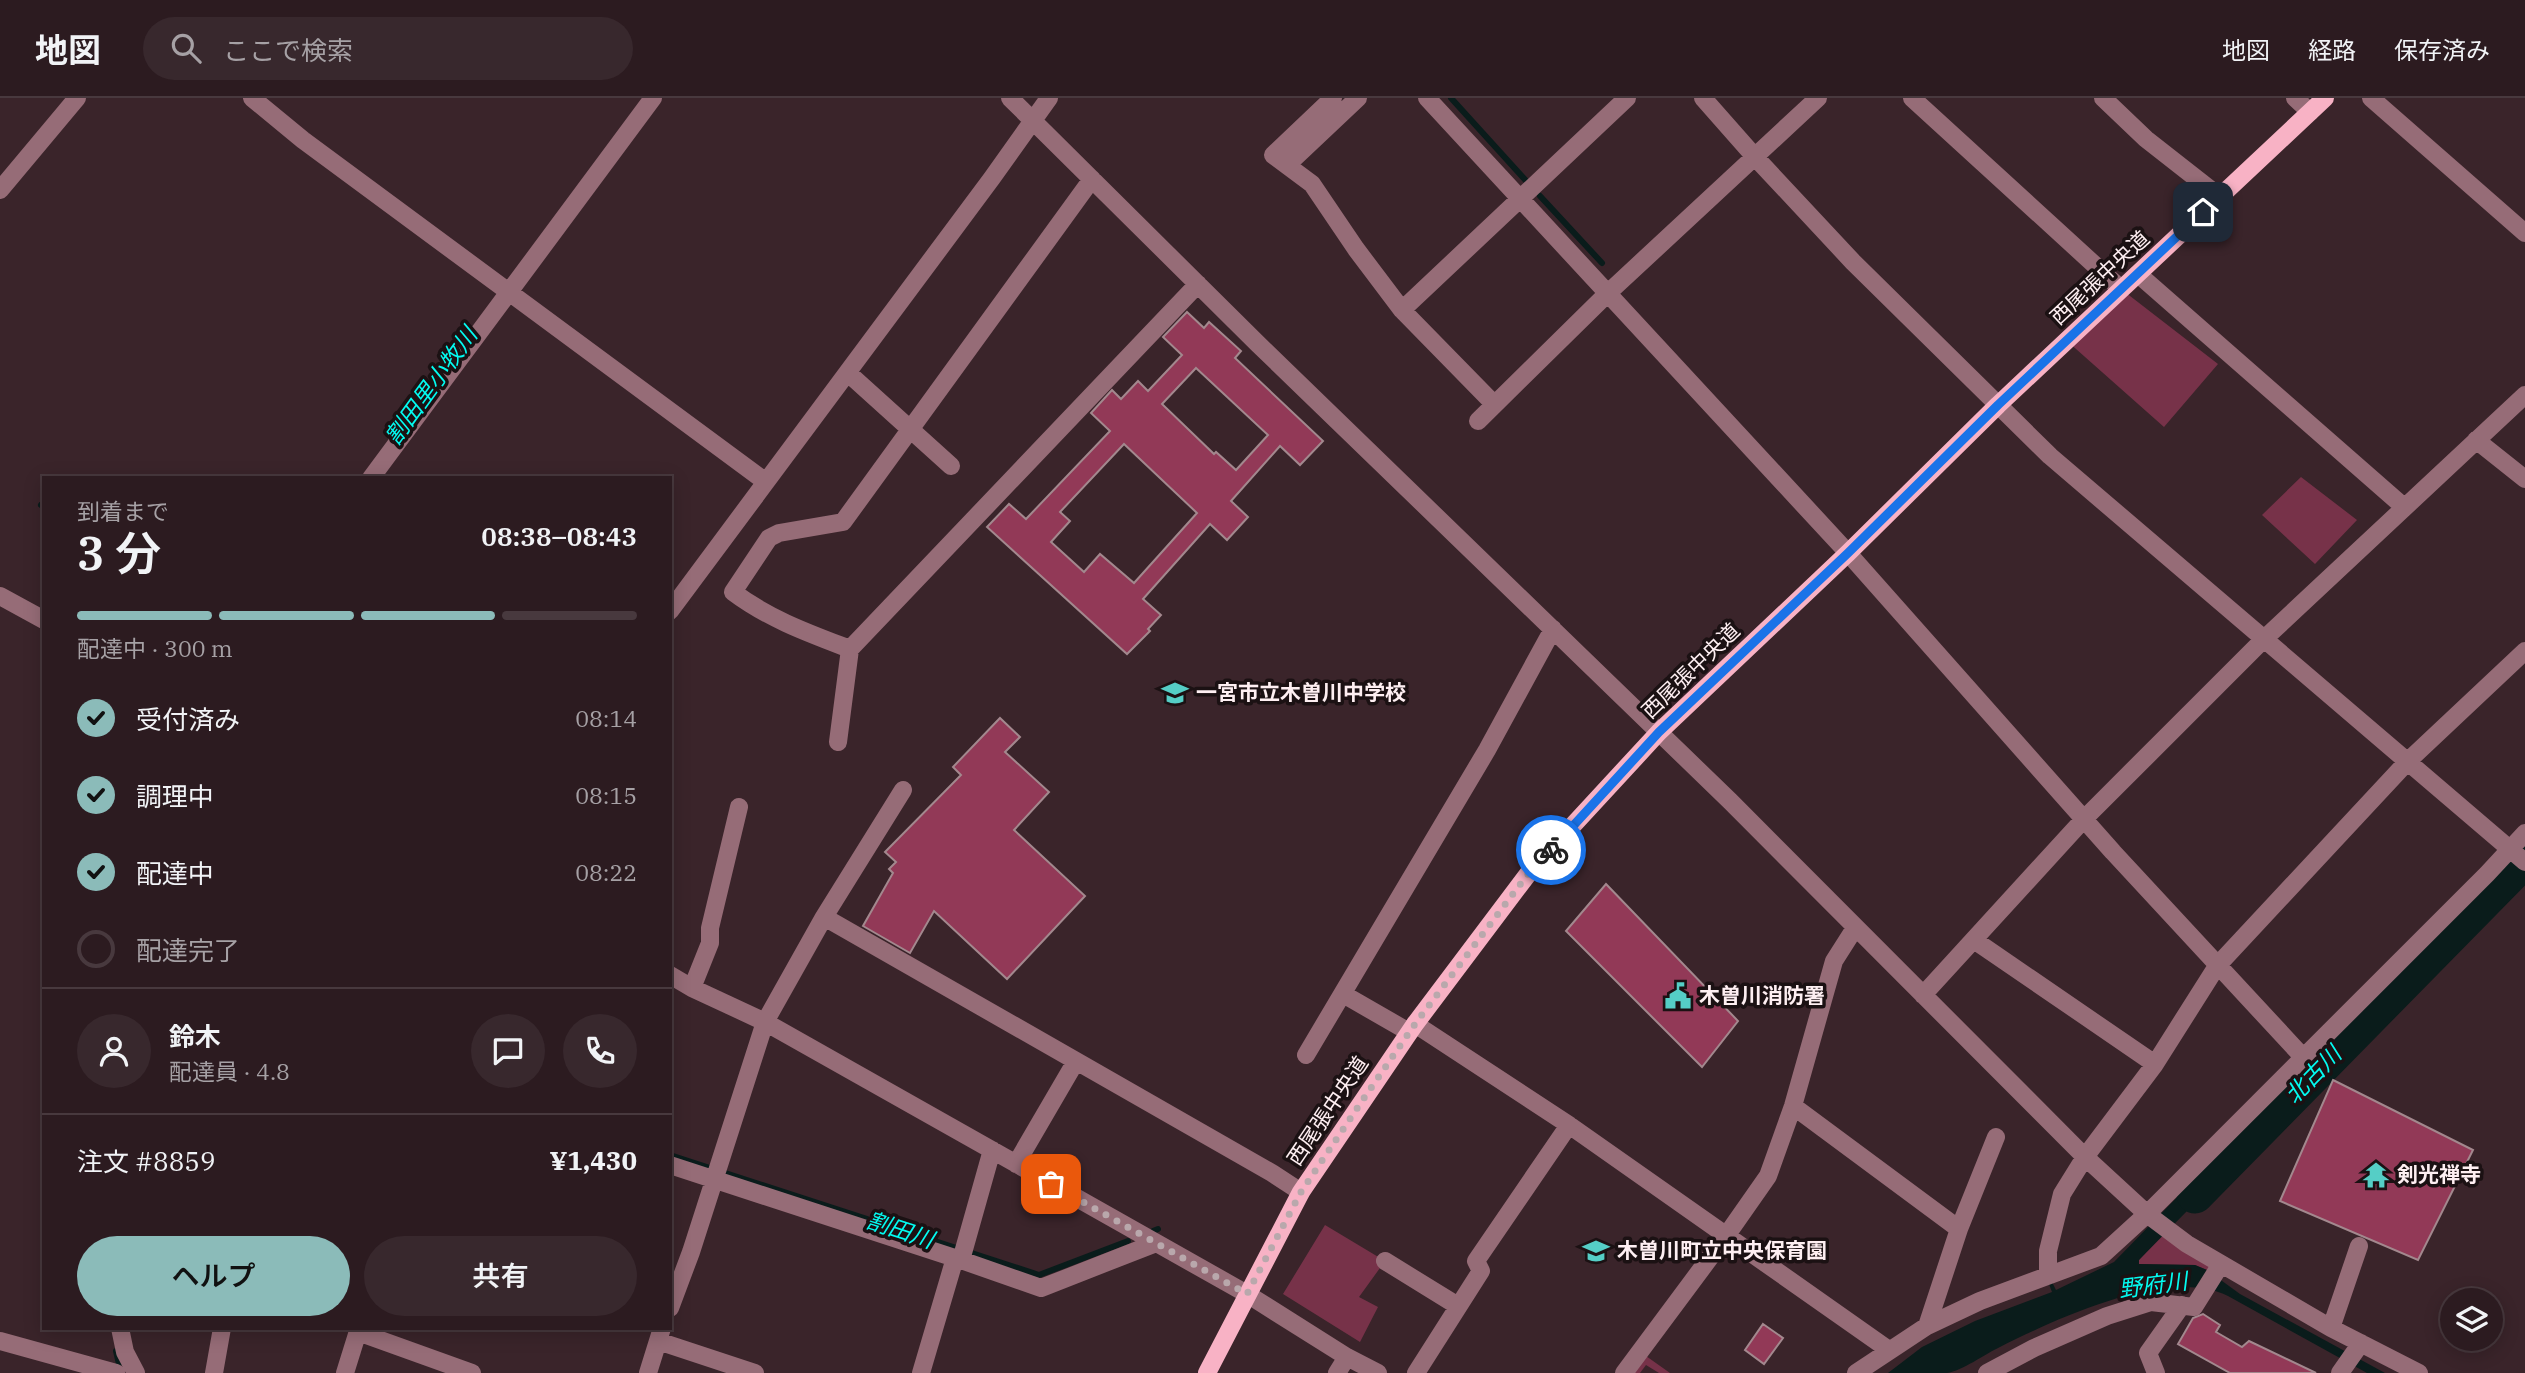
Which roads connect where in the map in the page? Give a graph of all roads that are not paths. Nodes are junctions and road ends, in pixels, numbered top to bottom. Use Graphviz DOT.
graph roads {
  1 [pos="77,98"];
  2 [pos="252,98"];
  3 [pos="653,98"];
  4 [pos="1010,98"];
  5 [pos="1049,98"];
  6 [pos="1333,98"];
  7 [pos="1358,98"];
  8 [pos="1427,98"];
  9 [pos="1627,98"];
  10 [pos="1703,98"];
  11 [pos="1818,98"];
  12 [pos="1912,98"];
  13 [pos="2103,98"];
  14 [pos="2295,98"];
  15 [pos="2325,98"];
  16 [pos="2371,98"];
  17 [pos="2310,112"];
  18 [pos="1033,120"];
  19 [pos="1755,157"];
  20 [pos="1287,165"];
  21 [pos="1092,179"];
  22 [pos="0,190"];
  23 [pos="2220,197"];
  24 [pos="1520,198"];
  25 [pos="2525,233"];
  26 [pos="2138,274"];
  27 [pos="1198,284"];
  28 [pos="2121,289"];
  29 [pos="509,291"];
  30 [pos="1608,293"];
  31 [pos="1402,310"];
  32 [pos="848,373"];
  33 [pos="2525,395"];
  34 [pos="1494,404"];
  35 [pos="1998,405"];
  36 [pos="1478,421"];
  37 [pos="909,429"];
  38 [pos="2476,440"];
  39 [pos="951,466"];
  40 [pos="372,476"];
  41 [pos="2525,479"];
  42 [pos="766,482"];
  43 [pos="2404,507"];
  44 [pos="1848,553"];
  45 [pos="0,596"];
  46 [pos="672,608"];
  47 [pos="42,620"];
  48 [pos="1553,629"];
  49 [pos="2264,639"];
  50 [pos="850,649"];
  51 [pos="2525,651"];
  52 [pos="1659,732"];
  53 [pos="838,742"];
  54 [pos="2408,761"];
  55 [pos="903,790"];
  56 [pos="739,807"];
  57 [pos="2084,819"];
  58 [pos="2525,833"];
  59 [pos="2516,854"];
  60 [pos="824,916"];
  61 [pos="1855,928"];
  62 [pos="1974,940"];
  63 [pos="2217,966"];
  64 [pos="672,976"];
  65 [pos="692,988"];
  66 [pos="1343,994"];
  67 [pos="1923,995"];
  68 [pos="765,1022"];
  69 [pos="1412,1028"];
  70 [pos="1307,1055"];
  71 [pos="2303,1057"];
  72 [pos="1076,1061"];
  73 [pos="2155,1064"];
  74 [pos="1793,1106"];
  75 [pos="1569,1125"];
  76 [pos="1996,1137"];
  77 [pos="992,1150"];
  78 [pos="2085,1157"];
  79 [pos="1016,1164"];
  80 [pos="672,1165"];
  81 [pos="717,1173"];
  82 [pos="1301,1192"];
  83 [pos="2148,1215"];
  84 [pos="1959,1229"];
  85 [pos="1726,1236"];
  86 [pos="1156,1243"];
  87 [pos="2359,1246"];
  88 [pos="961,1254"];
  89 [pos="1385,1261"];
  90 [pos="2218,1269"];
  91 [pos="2048,1274"];
  92 [pos="1247,1294"];
  93 [pos="672,1302"];
  94 [pos="2182,1305"];
  95 [pos="1458,1306"];
  96 [pos="1927,1326"];
  97 [pos="2331,1328"];
  98 [pos="120,1330"];
  99 [pos="222,1330"];
  100 [pos="359,1330"];
  101 [pos="660,1335"];
  102 [pos="0,1341"];
  103 [pos="2359,1346"];
  104 [pos="1889,1350"];
  105 [pos="1347,1357"];
  106 [pos="2343,1369"];
  107 [pos="116,1373"];
  108 [pos="136,1373"];
  109 [pos="214,1373"];
  110 [pos="345,1373"];
  111 [pos="472,1373"];
  112 [pos="648,1373"];
  113 [pos="755,1373"];
  114 [pos="922,1373"];
  115 [pos="1207,1373"];
  116 [pos="1338,1373"];
  117 [pos="1378,1373"];
  118 [pos="1416,1373"];
  119 [pos="1624,1373"];
  120 [pos="1856,1373"];
  121 [pos="1987,1373"];
  122 [pos="2156,1373"];
  123 [pos="2419,1373"];
  1 -- 22 [label="street"];
  2 -- 29 [label="street"];
  3 -- 29 [label="street"];
  4 -- 18 [label="street"];
  5 -- 18 [label="street"];
  6 -- 20 [label="street"];
  7 -- 20 [label="street"];
  8 -- 24 [label="street"];
  9 -- 24 [label="street"];
  10 -- 19 [label="street"];
  11 -- 19 [label="street"];
  12 -- 28 [label="street"];
  13 -- 23 [label="street"];
  14 -- 17 [label="street"];
  15 -- 17 [label="main road, 西尾張中央道"];
  16 -- 25 [label="street"];
  17 -- 23 [label="main road, 西尾張中央道"];
  18 -- 21 [label="street"];
  18 -- 32 [label="street"];
  19 -- 30 [label="street"];
  19 -- 35 [label="street"];
  20 -- 31 [label="street"];
  21 -- 27 [label="street"];
  21 -- 37 [label="street"];
  23 -- 26 [label="main road, 西尾張中央道"];
  24 -- 30 [label="street"];
  24 -- 31 [label="street"];
  26 -- 28 [label="main road, 西尾張中央道"];
  26 -- 43 [label="street"];
  27 -- 48 [label="street"];
  27 -- 50 [label="street"];
  28 -- 35 [label="main road, 西尾張中央道"];
  29 -- 40 [label="street"];
  29 -- 42 [label="street"];
  30 -- 34 [label="street"];
  30 -- 44 [label="street"];
  31 -- 34 [label="street"];
  32 -- 37 [label="street"];
  32 -- 42 [label="street"];
  33 -- 38 [label="street"];
  34 -- 36 [label="street"];
  35 -- 44 [label="main road, 西尾張中央道"];
  35 -- 49 [label="street"];
  37 -- 39 [label="street"];
  37 -- 50 [label="street"];
  38 -- 41 [label="street"];
  38 -- 43 [label="street"];
  42 -- 46 [label="street"];
  43 -- 49 [label="street"];
  44 -- 52 [label="main road, 西尾張中央道"];
  44 -- 57 [label="street"];
  45 -- 47 [label="street"];
  48 -- 52 [label="street"];
  48 -- 66 [label="street"];
  49 -- 54 [label="street"];
  49 -- 57 [label="street"];
  50 -- 53 [label="street"];
  51 -- 54 [label="street"];
  52 -- 61 [label="street"];
  52 -- 69 [label="main road, 西尾張中央道"];
  54 -- 59 [label="street"];
  54 -- 63 [label="street"];
  55 -- 60 [label="street"];
  56 -- 65 [label="street"];
  57 -- 62 [label="street"];
  57 -- 63 [label="street"];
  58 -- 59 [label="street"];
  59 -- 71 [label="street"];
  60 -- 68 [label="street"];
  60 -- 72 [label="street"];
  61 -- 67 [label="street"];
  61 -- 74 [label="street"];
  62 -- 67 [label="street"];
  62 -- 73 [label="street"];
  63 -- 71 [label="street"];
  63 -- 73 [label="street"];
  64 -- 65 [label="street"];
  65 -- 68 [label="street"];
  66 -- 69 [label="street"];
  66 -- 70 [label="street"];
  67 -- 78 [label="street"];
  68 -- 77 [label="street"];
  68 -- 81 [label="street"];
  69 -- 75 [label="street"];
  69 -- 82 [label="main road, 西尾張中央道"];
  71 -- 83 [label="street"];
  72 -- 79 [label="street"];
  72 -- 82 [label="street"];
  73 -- 78 [label="street"];
  74 -- 84 [label="street"];
  74 -- 85 [label="street"];
  75 -- 85 [label="street"];
  75 -- 95 [label="street"];
  76 -- 84 [label="street"];
  77 -- 79 [label="street"];
  77 -- 88 [label="street"];
  78 -- 83 [label="street"];
  78 -- 91 [label="street"];
  79 -- 86 [label="street"];
  80 -- 81 [label="street"];
  81 -- 88 [label="street"];
  81 -- 93 [label="street"];
  82 -- 92 [label="main road, 西尾張中央道"];
  83 -- 90 [label="street"];
  83 -- 91 [label="street"];
  84 -- 96 [label="street"];
  85 -- 104 [label="street"];
  85 -- 119 [label="street"];
  86 -- 88 [label="street"];
  86 -- 92 [label="street"];
  87 -- 97 [label="street"];
  88 -- 114 [label="street"];
  89 -- 95 [label="street"];
  90 -- 94 [label="street"];
  90 -- 97 [label="street"];
  91 -- 96 [label="street"];
  92 -- 105 [label="street"];
  92 -- 115 [label="main road, 西尾張中央道"];
  94 -- 121 [label="street"];
  94 -- 122 [label="street"];
  95 -- 118 [label="street"];
  96 -- 104 [label="street"];
  97 -- 103 [label="street"];
  98 -- 108 [label="street"];
  99 -- 109 [label="street"];
  100 -- 110 [label="street"];
  100 -- 111 [label="street"];
  101 -- 112 [label="street"];
  101 -- 113 [label="street"];
  102 -- 107 [label="street"];
  103 -- 106 [label="street"];
  103 -- 123 [label="street"];
  104 -- 120 [label="street"];
  105 -- 116 [label="street"];
  105 -- 117 [label="street"];
}
